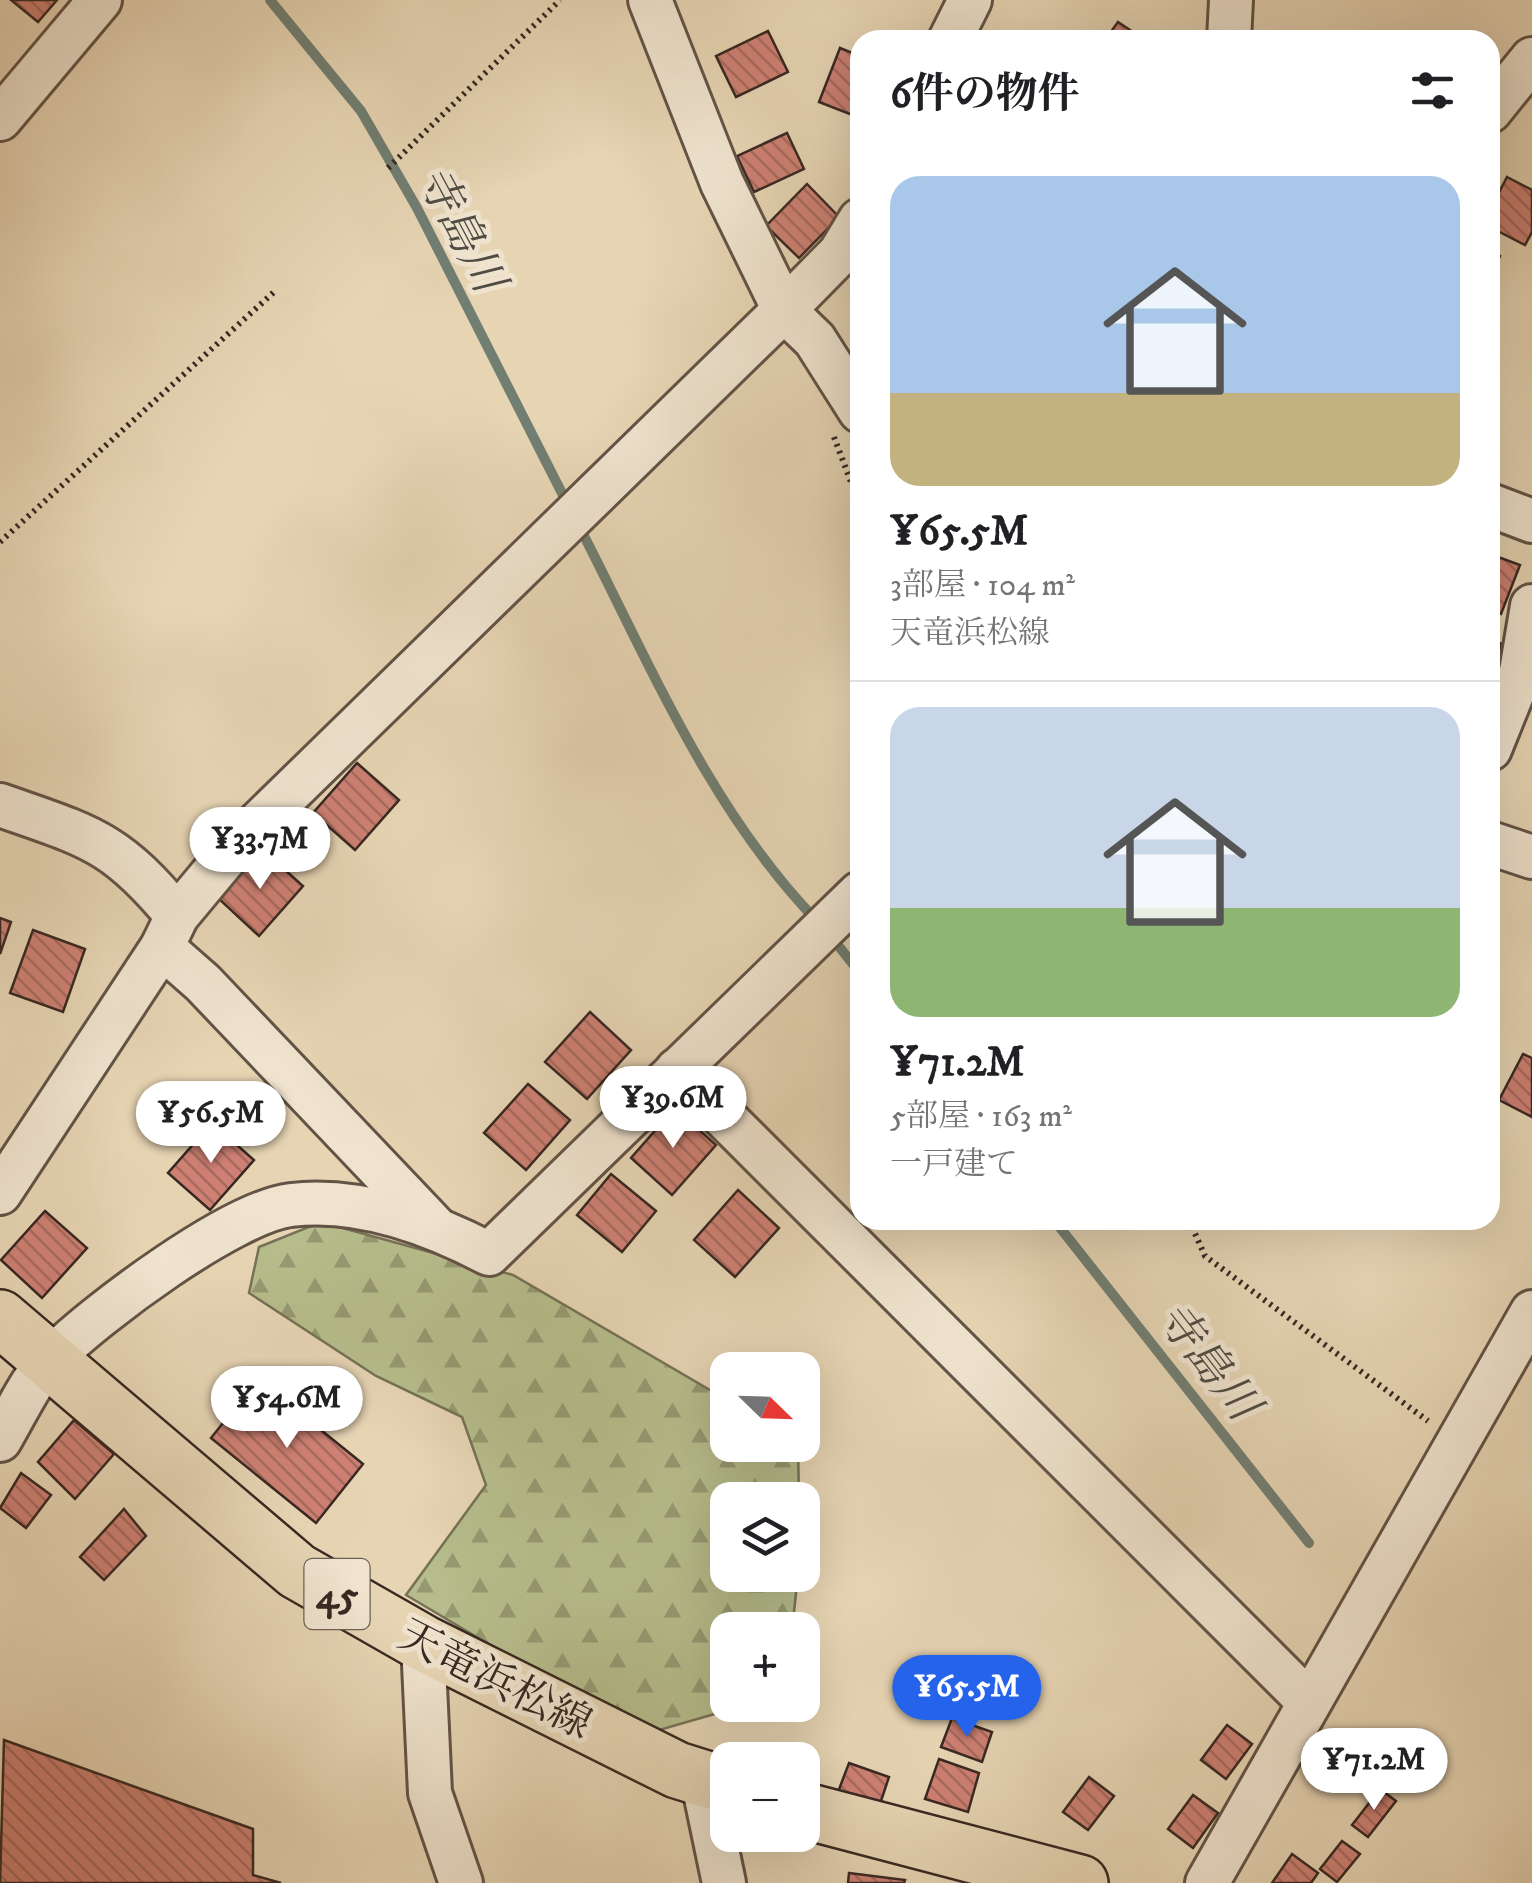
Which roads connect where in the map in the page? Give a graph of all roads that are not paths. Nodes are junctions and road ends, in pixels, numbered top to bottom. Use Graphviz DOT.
graph roads {
  1 [pos="100,0"];
  2 [pos="650,0"];
  3 [pos="970,0"];
  4 [pos="1231,0"];
  5 [pos="955,30"];
  6 [pos="1230,30"];
  7 [pos="1532,59"];
  8 [pos="1500,99"];
  9 [pos="0,119"];
  10 [pos="850,236"];
  11 [pos="784,310"];
  12 [pos="850,395"];
  13 [pos="1500,508"];
  14 [pos="1532,521"];
  15 [pos="1532,606"];
  16 [pos="1500,724"];
  17 [pos="0,804"];
  18 [pos="1500,846"];
  19 [pos="1532,857"];
  20 [pos="850,903"];
  21 [pos="170,931"];
  22 [pos="677,1070"];
  23 [pos="0,1192"];
  24 [pos="433,1225"];
  25 [pos="1532,1312"];
  26 [pos="0,1318"];
  27 [pos="52,1357"];
  28 [pos="0,1440"];
  29 [pos="424,1643"];
  30 [pos="1309,1702"];
  31 [pos="710,1780"];
  32 [pos="820,1815"];
  33 [pos="721,1852"];
  34 [pos="460,1883"];
  35 [pos="724,1883"];
  36 [pos="1080,1883"];
  37 [pos="1207,1883"];
  1 -- 9 [label="street"];
  2 -- 11 [label="street"];
  3 -- 5 [label="street"];
  4 -- 6 [label="street"];
  7 -- 8 [label="street"];
  10 -- 11 [label="street"];
  11 -- 12 [label="street"];
  11 -- 21 [label="street"];
  13 -- 14 [label="street"];
  15 -- 16 [label="street"];
  17 -- 21 [label="street"];
  18 -- 19 [label="street"];
  20 -- 22 [label="street"];
  21 -- 23 [label="street"];
  21 -- 24 [label="street"];
  22 -- 24 [label="street"];
  22 -- 30 [label="street"];
  24 -- 27 [label="street"];
  25 -- 30 [label="street"];
  26 -- 27 [label="main road, 天竜浜松線 / 45"];
  27 -- 28 [label="street"];
  27 -- 29 [label="main road, 天竜浜松線 / 45"];
  29 -- 31 [label="main road, 天竜浜松線 / 45"];
  29 -- 34 [label="street"];
  30 -- 37 [label="street"];
  32 -- 36 [label="main road"];
  33 -- 35 [label="street"];
}
